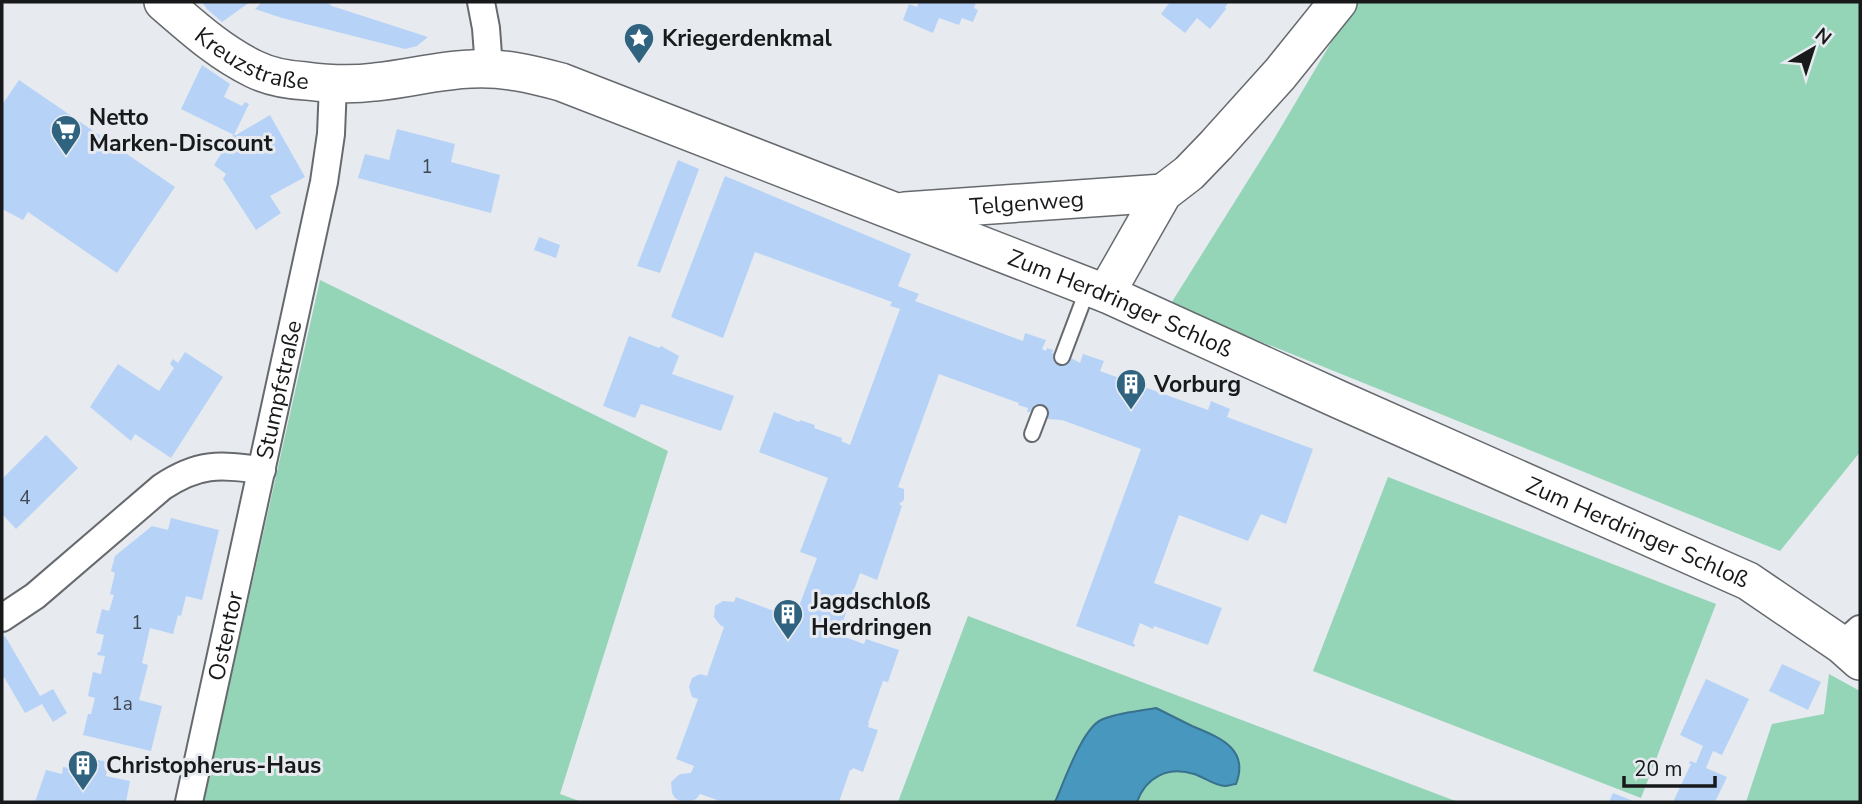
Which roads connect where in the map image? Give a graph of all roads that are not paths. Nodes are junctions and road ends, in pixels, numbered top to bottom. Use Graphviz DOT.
graph roads {
  1 [pos="163,2"];
  2 [pos="481,2"];
  3 [pos="1338,2"];
  4 [pos="489,68"];
  5 [pos="345,84"];
  6 [pos="1163,192"];
  7 [pos="893,211"];
  8 [pos="1098,290"];
  9 [pos="1062,357"];
  10 [pos="1040,413"];
  11 [pos="1031,434"];
  12 [pos="261,470"];
  13 [pos="2,618"];
  14 [pos="1854,645"];
  15 [pos="189,802"];
  1 -- 5 [label="main road, Kreuzstraße"];
  2 -- 4 [label="street"];
  3 -- 6 [label="main road"];
  4 -- 5 [label="main road, Zum Herdringer Schloß"];
  4 -- 7 [label="main road, Zum Herdringer Schloß"];
  5 -- 12 [label="street, Stumpfstraße"];
  6 -- 7 [label="main road, Telgenweg"];
  6 -- 8 [label="main road"];
  7 -- 8 [label="main road, Zum Herdringer Schloß"];
  8 -- 9 [label="lane"];
  8 -- 14 [label="main road, Zum Herdringer Schloß"];
  10 -- 11 [label="lane"];
  12 -- 13 [label="street, Stumpfstraße"];
  12 -- 15 [label="street, Ostentor"];
}
